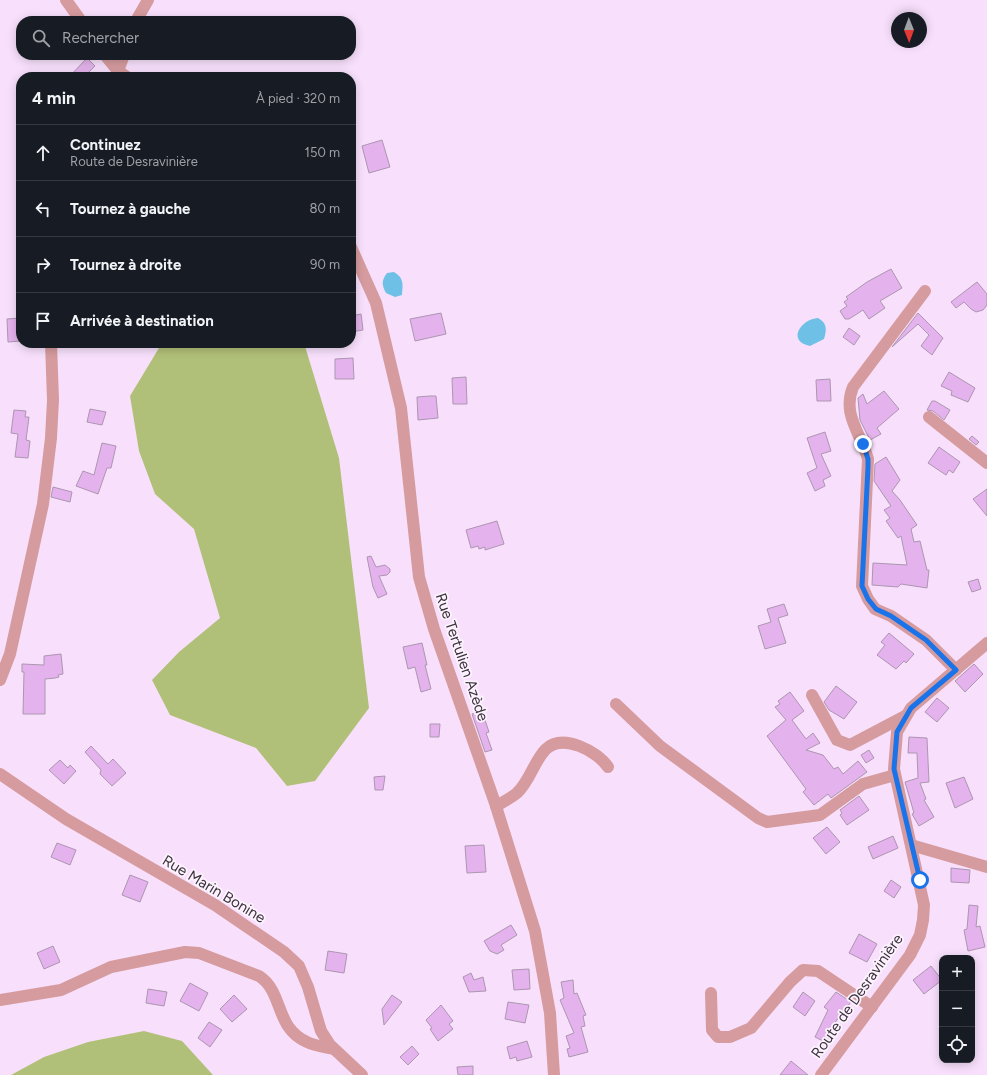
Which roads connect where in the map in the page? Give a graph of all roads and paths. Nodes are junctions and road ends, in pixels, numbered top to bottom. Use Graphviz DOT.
graph roads {
  1 [pos="66,0"];
  2 [pos="148,0"];
  3 [pos="77,16"];
  4 [pos="139,16"];
  5 [pos="109,60"];
  6 [pos="123,60"];
  7 [pos="120,72"];
  8 [pos="122,72"];
  9 [pos="356,258"];
  10 [pos="925,291"];
  11 [pos="51,348"];
  12 [pos="929,417"];
  13 [pos="987,463"];
  14 [pos="987,643"];
  15 [pos="956,670"];
  16 [pos="0,680"];
  17 [pos="812,695"];
  18 [pos="616,704"];
  19 [pos="905,716"];
  20 [pos="608,767"];
  21 [pos="0,774"];
  22 [pos="895,775"];
  23 [pos="496,806"];
  24 [pos="912,845"];
  25 [pos="987,867"];
  26 [pos="711,993"];
  27 [pos="0,1000"];
  28 [pos="872,1007"];
  29 [pos="334,1049"];
  30 [pos="362,1075"];
  31 [pos="554,1075"];
  32 [pos="821,1075"];
  1 -- 3 [label="street"];
  2 -- 4 [label="street"];
  5 -- 7 [label="street"];
  6 -- 8 [label="street"];
  9 -- 23 [label="street, Rue Tertulien Azède"];
  10 -- 15 [label="street"];
  11 -- 16 [label="street"];
  12 -- 13 [label="street"];
  14 -- 15 [label="street, Route de Desravinière"];
  15 -- 19 [label="street, Route de Desravinière"];
  17 -- 19 [label="street"];
  18 -- 22 [label="street"];
  19 -- 22 [label="street, Route de Desravinière"];
  20 -- 23 [label="street"];
  21 -- 29 [label="street, Rue Marin Bonine"];
  22 -- 24 [label="street, Route de Desravinière"];
  23 -- 31 [label="street, Rue Tertulien Azède"];
  24 -- 25 [label="street"];
  24 -- 28 [label="street, Route de Desravinière"];
  26 -- 28 [label="street"];
  27 -- 29 [label="street"];
  28 -- 32 [label="street, Route de Desravinière"];
  29 -- 30 [label="street, Rue Marin Bonine"];
}
